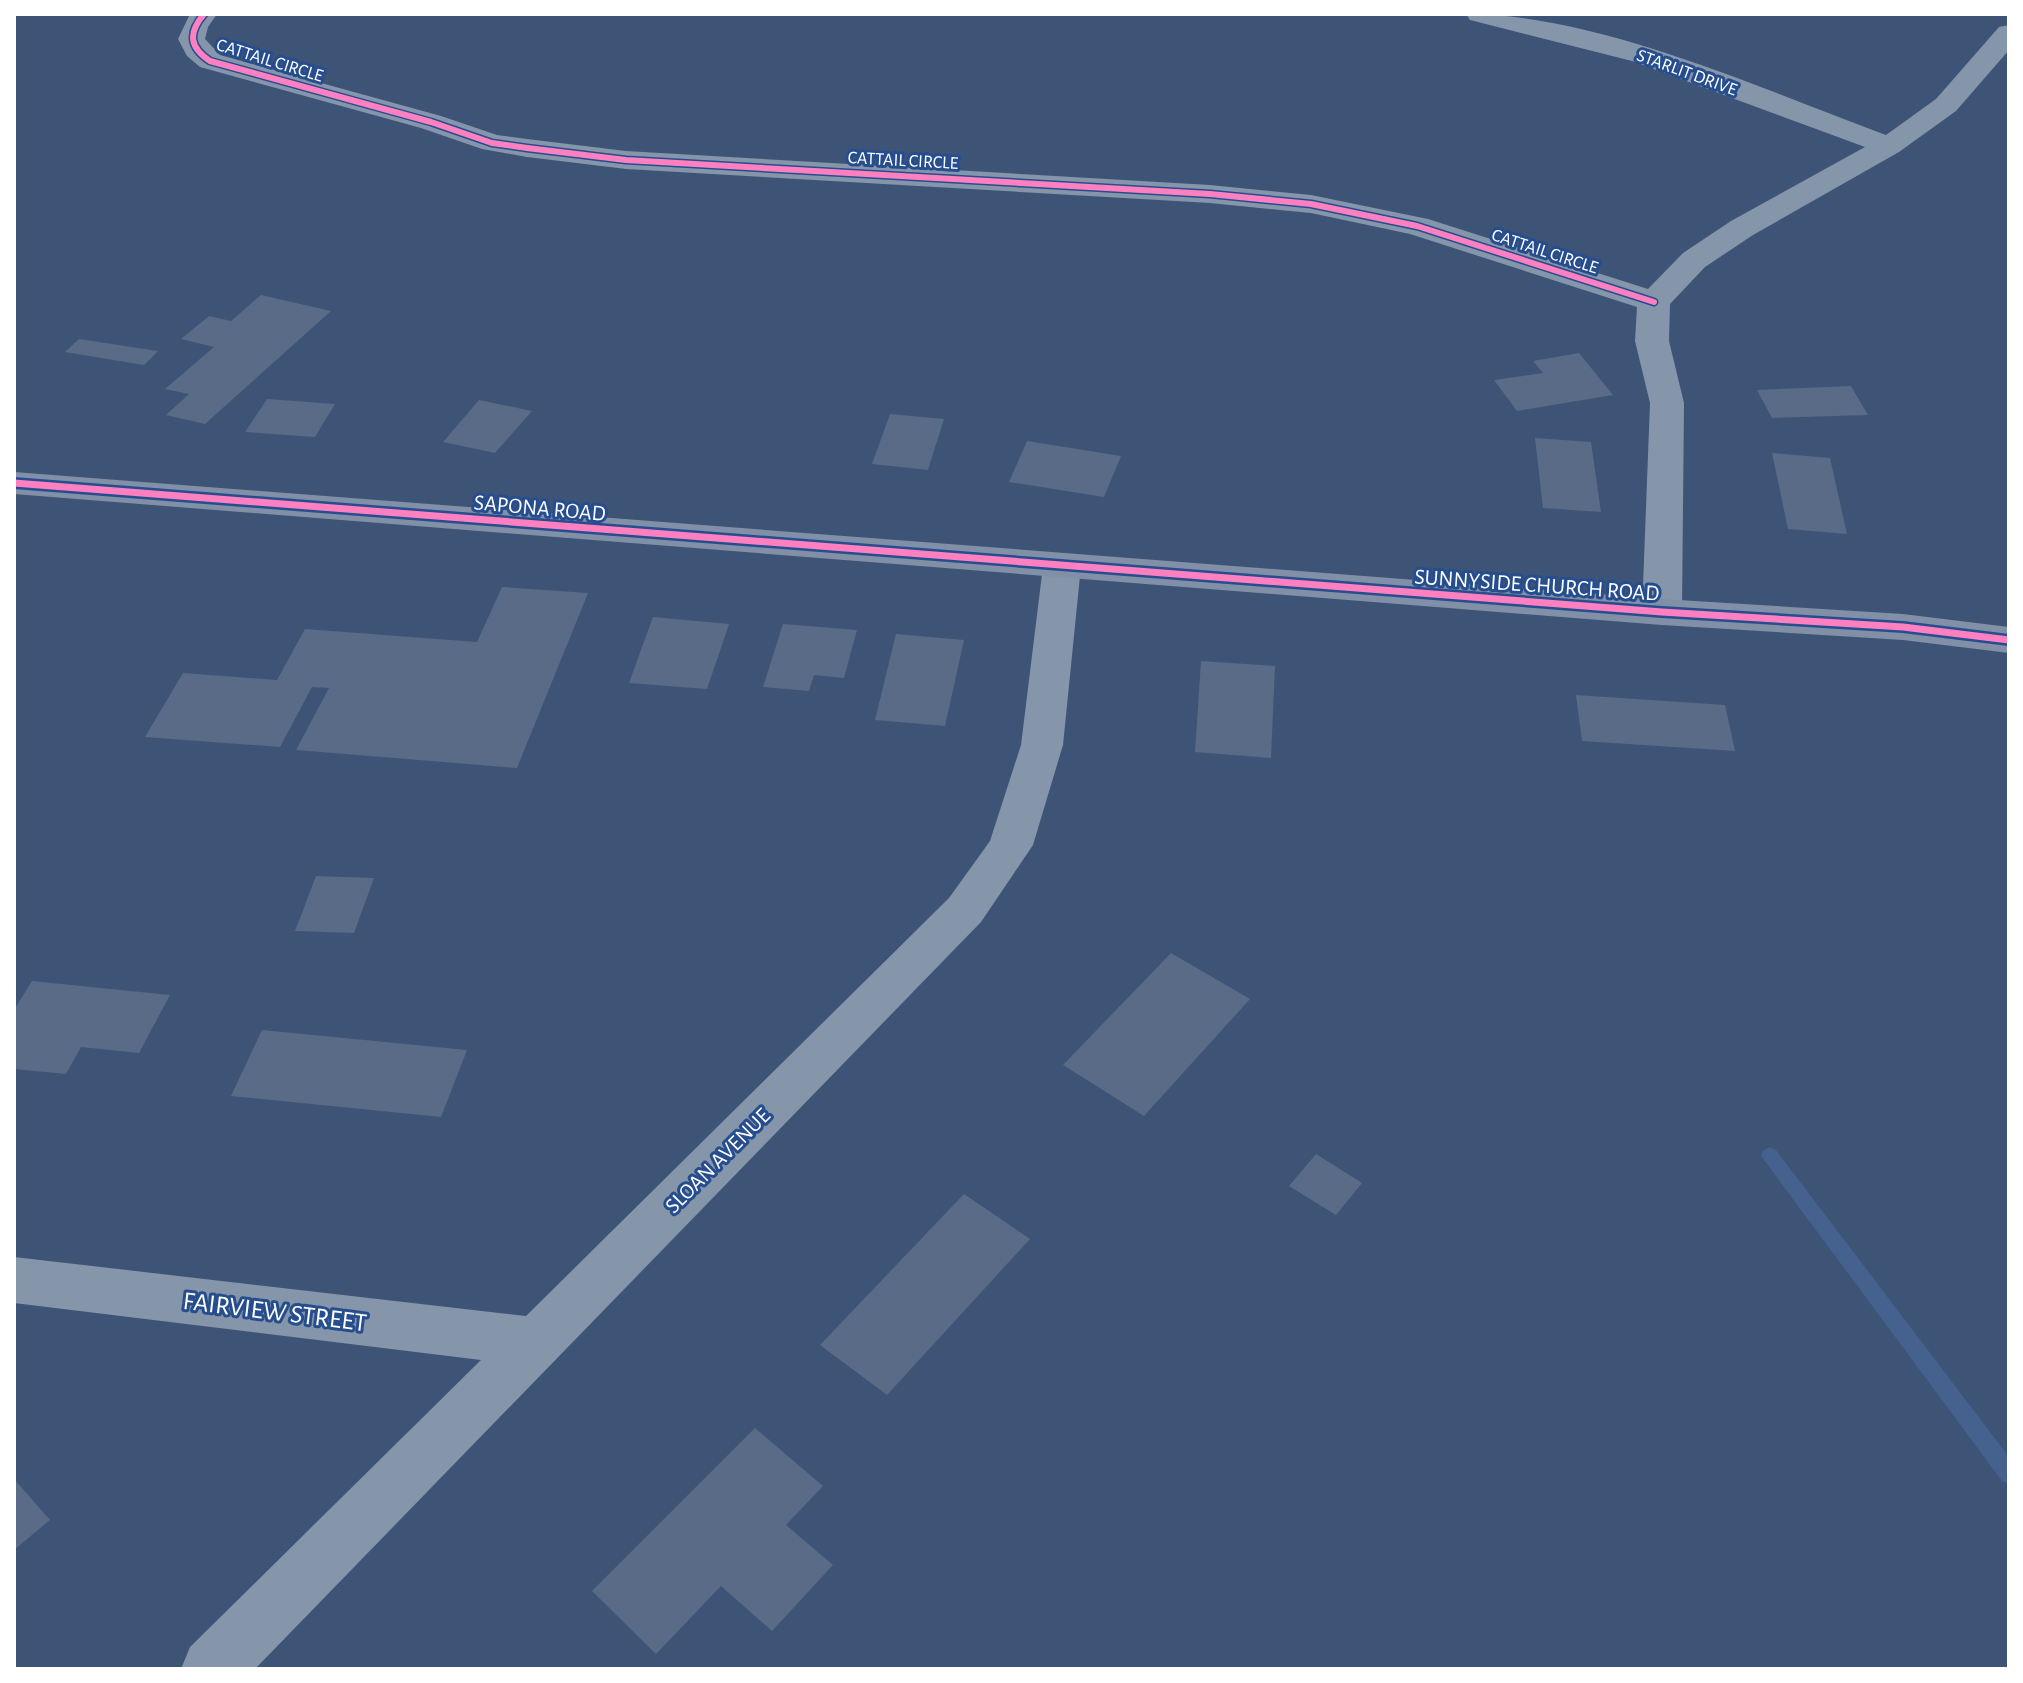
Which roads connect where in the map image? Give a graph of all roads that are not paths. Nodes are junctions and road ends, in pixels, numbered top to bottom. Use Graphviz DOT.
graph roads {
  1 [pos="204,14"];
  2 [pos="1479,14"];
  3 [pos="2009,33"];
  4 [pos="1889,146"];
  5 [pos="1654,302"];
  6 [pos="14,483"];
  7 [pos="1062,566"];
  8 [pos="1662,612"];
  9 [pos="2009,640"];
  10 [pos="14,1280"];
  11 [pos="537,1342"];
  12 [pos="212,1669"];
  1 -- 5 [label="street, CATTAIL CIRCLE"];
  2 -- 4 [label="street, STARLIT DRIVE"];
  3 -- 4 [label="street"];
  4 -- 5 [label="street"];
  5 -- 8 [label="street"];
  6 -- 7 [label="street, SAPONA ROAD"];
  7 -- 8 [label="street, SUNNYSIDE CHURCH ROAD"];
  7 -- 11 [label="street, SLOAN AVENUE"];
  8 -- 9 [label="street, SUNNYSIDE CHURCH ROAD"];
  10 -- 11 [label="street, FAIRVIEW STREET"];
  11 -- 12 [label="street, SLOAN AVENUE"];
}
